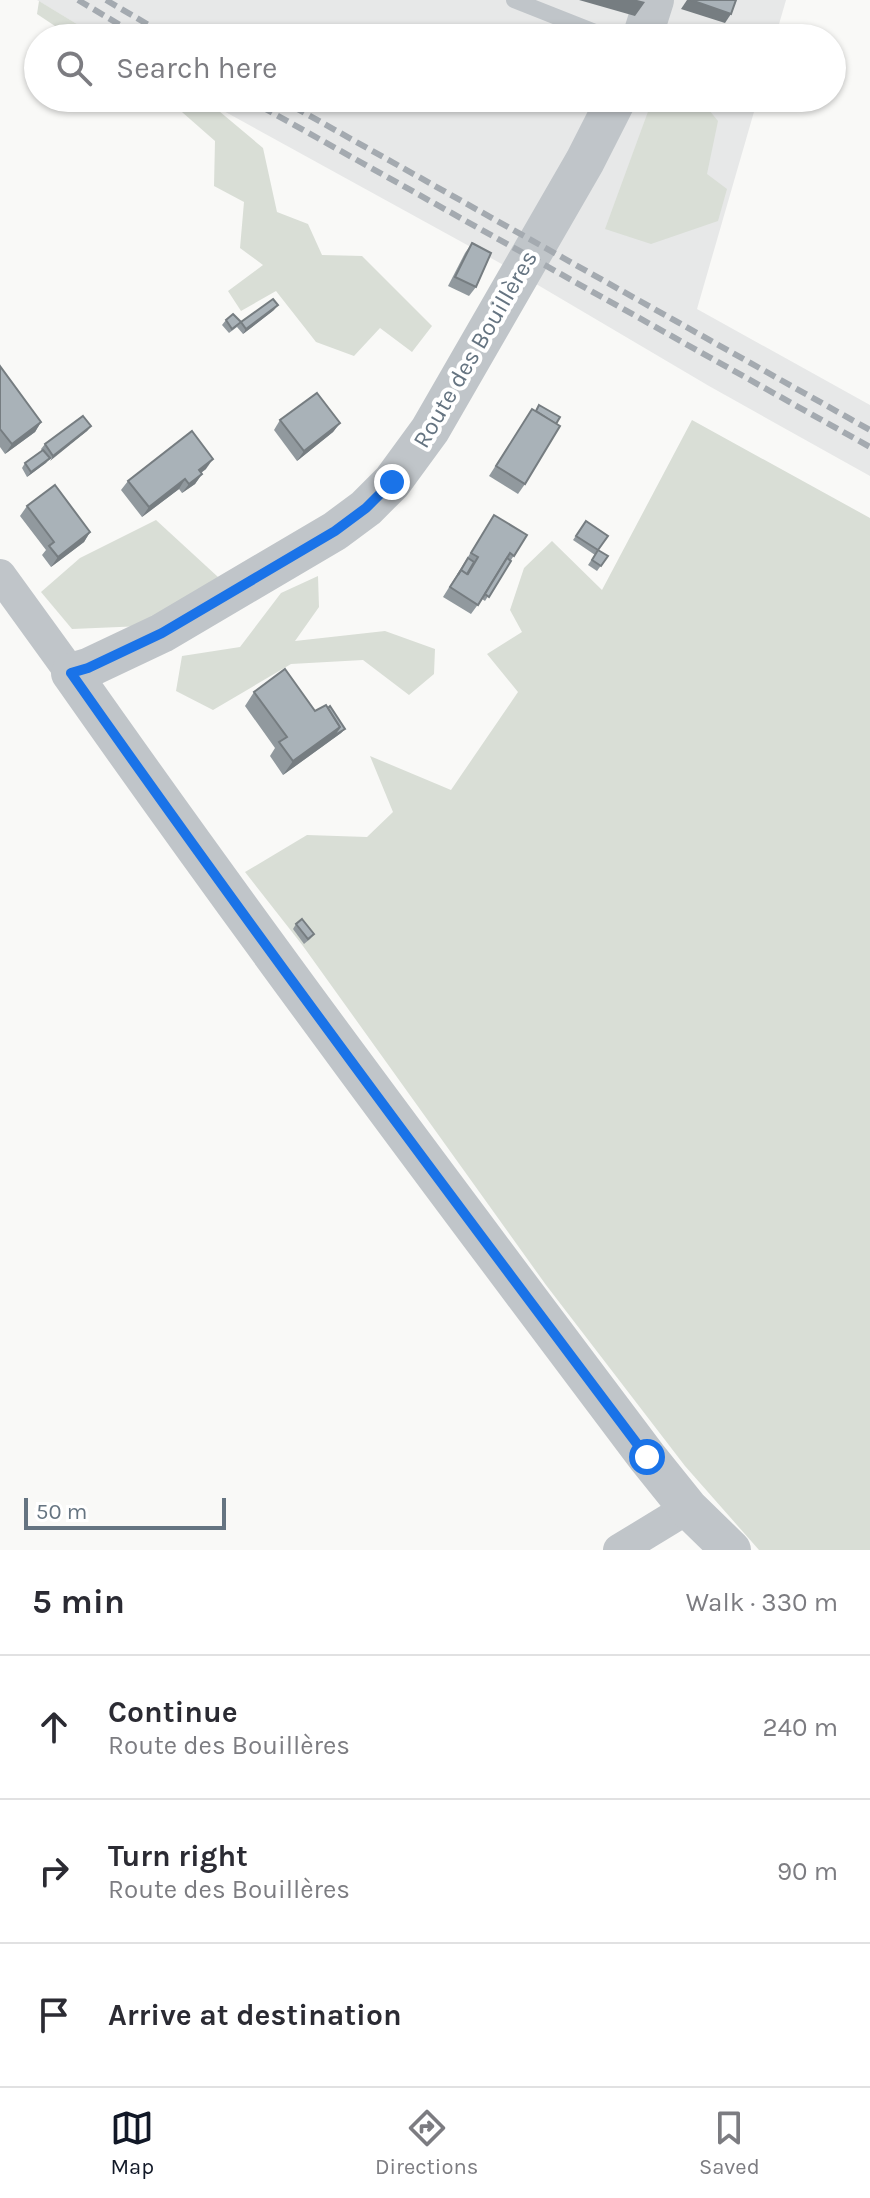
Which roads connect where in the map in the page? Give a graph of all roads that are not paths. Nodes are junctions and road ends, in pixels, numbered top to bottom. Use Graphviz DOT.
graph roads {
  1 [pos="514,0"];
  2 [pos="654,0"];
  3 [pos="575,24"];
  4 [pos="646,24"];
  5 [pos="610,112"];
  6 [pos="0,575"];
  7 [pos="71,673"];
  8 [pos="688,1508"];
  9 [pos="619,1550"];
  10 [pos="731,1550"];
  1 -- 3 [label="lane"];
  2 -- 4 [label="street"];
  5 -- 7 [label="street, Route des Bouillères"];
  6 -- 7 [label="street"];
  7 -- 8 [label="street"];
  8 -- 9 [label="street"];
  8 -- 10 [label="street"];
}
